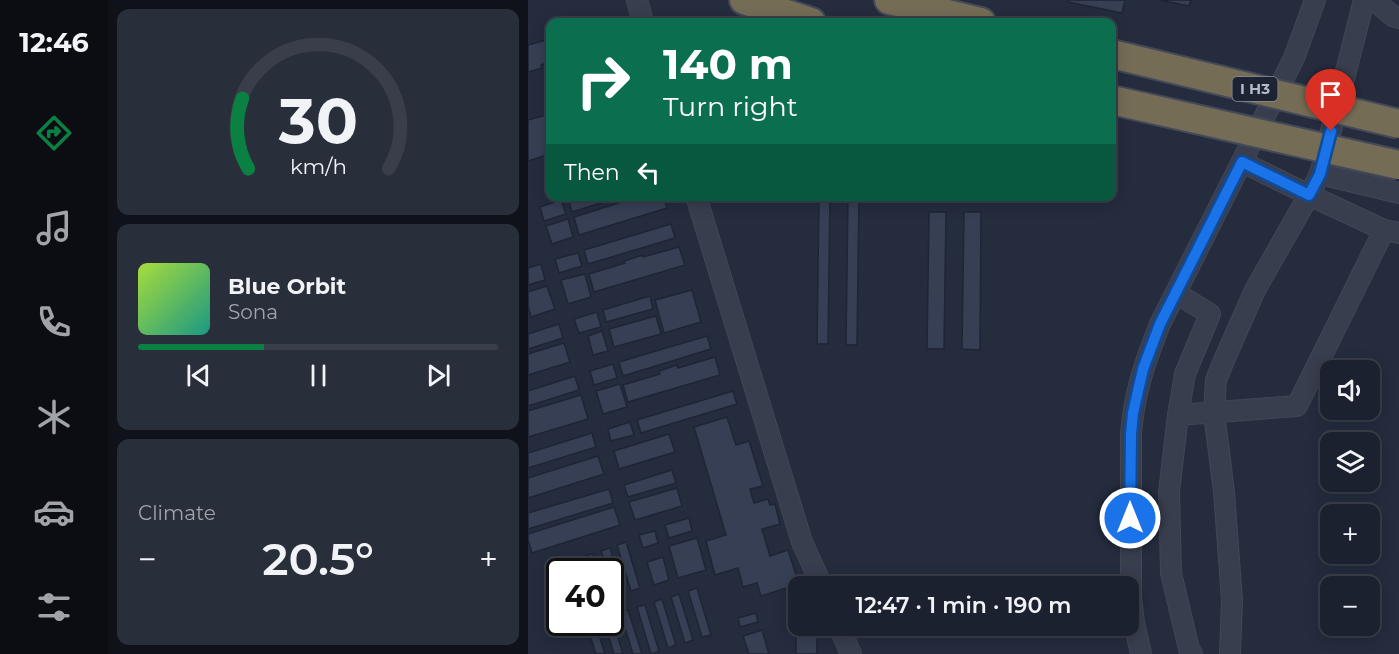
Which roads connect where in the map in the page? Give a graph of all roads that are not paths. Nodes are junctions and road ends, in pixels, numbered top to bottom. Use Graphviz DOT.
graph roads {
  1 [pos="637,0"];
  2 [pos="744,0"];
  3 [pos="889,0"];
  4 [pos="1315,0"];
  5 [pos="1364,0"];
  6 [pos="1374,0"];
  7 [pos="643,18"];
  8 [pos="799,18"];
  9 [pos="964,18"];
  10 [pos="1399,18"];
  11 [pos="1116,55"];
  12 [pos="1116,101"];
  13 [pos="1399,124"];
  14 [pos="1242,162"];
  15 [pos="1399,165"];
  16 [pos="1320,174"];
  17 [pos="1399,193"];
  18 [pos="1309,195"];
  19 [pos="698,201"];
  20 [pos="1391,232"];
  21 [pos="1176,293"];
  22 [pos="1214,413"];
  23 [pos="1178,416"];
  24 [pos="817,576"];
  25 [pos="843,636"];
  26 [pos="851,654"];
  27 [pos="1141,654"];
  28 [pos="1192,654"];
  29 [pos="1230,654"];
  1 -- 7 [label="street"];
  2 -- 8 [label="highway"];
  3 -- 9 [label="highway"];
  4 -- 14 [label="street"];
  5 -- 16 [label="street"];
  6 -- 10 [label="street"];
  11 -- 13 [label="highway, I H3, bridge"];
  12 -- 15 [label="highway, bridge"];
  14 -- 18 [label="street"];
  14 -- 21 [label="street"];
  16 -- 17 [label="street"];
  16 -- 18 [label="street"];
  18 -- 20 [label="street"];
  18 -- 22 [label="street"];
  19 -- 24 [label="street"];
  20 -- 22 [label="street"];
  21 -- 23 [label="street"];
  21 -- 27 [label="street"];
  22 -- 23 [label="street"];
  22 -- 29 [label="street"];
  23 -- 28 [label="street"];
  25 -- 26 [label="street"];
}
